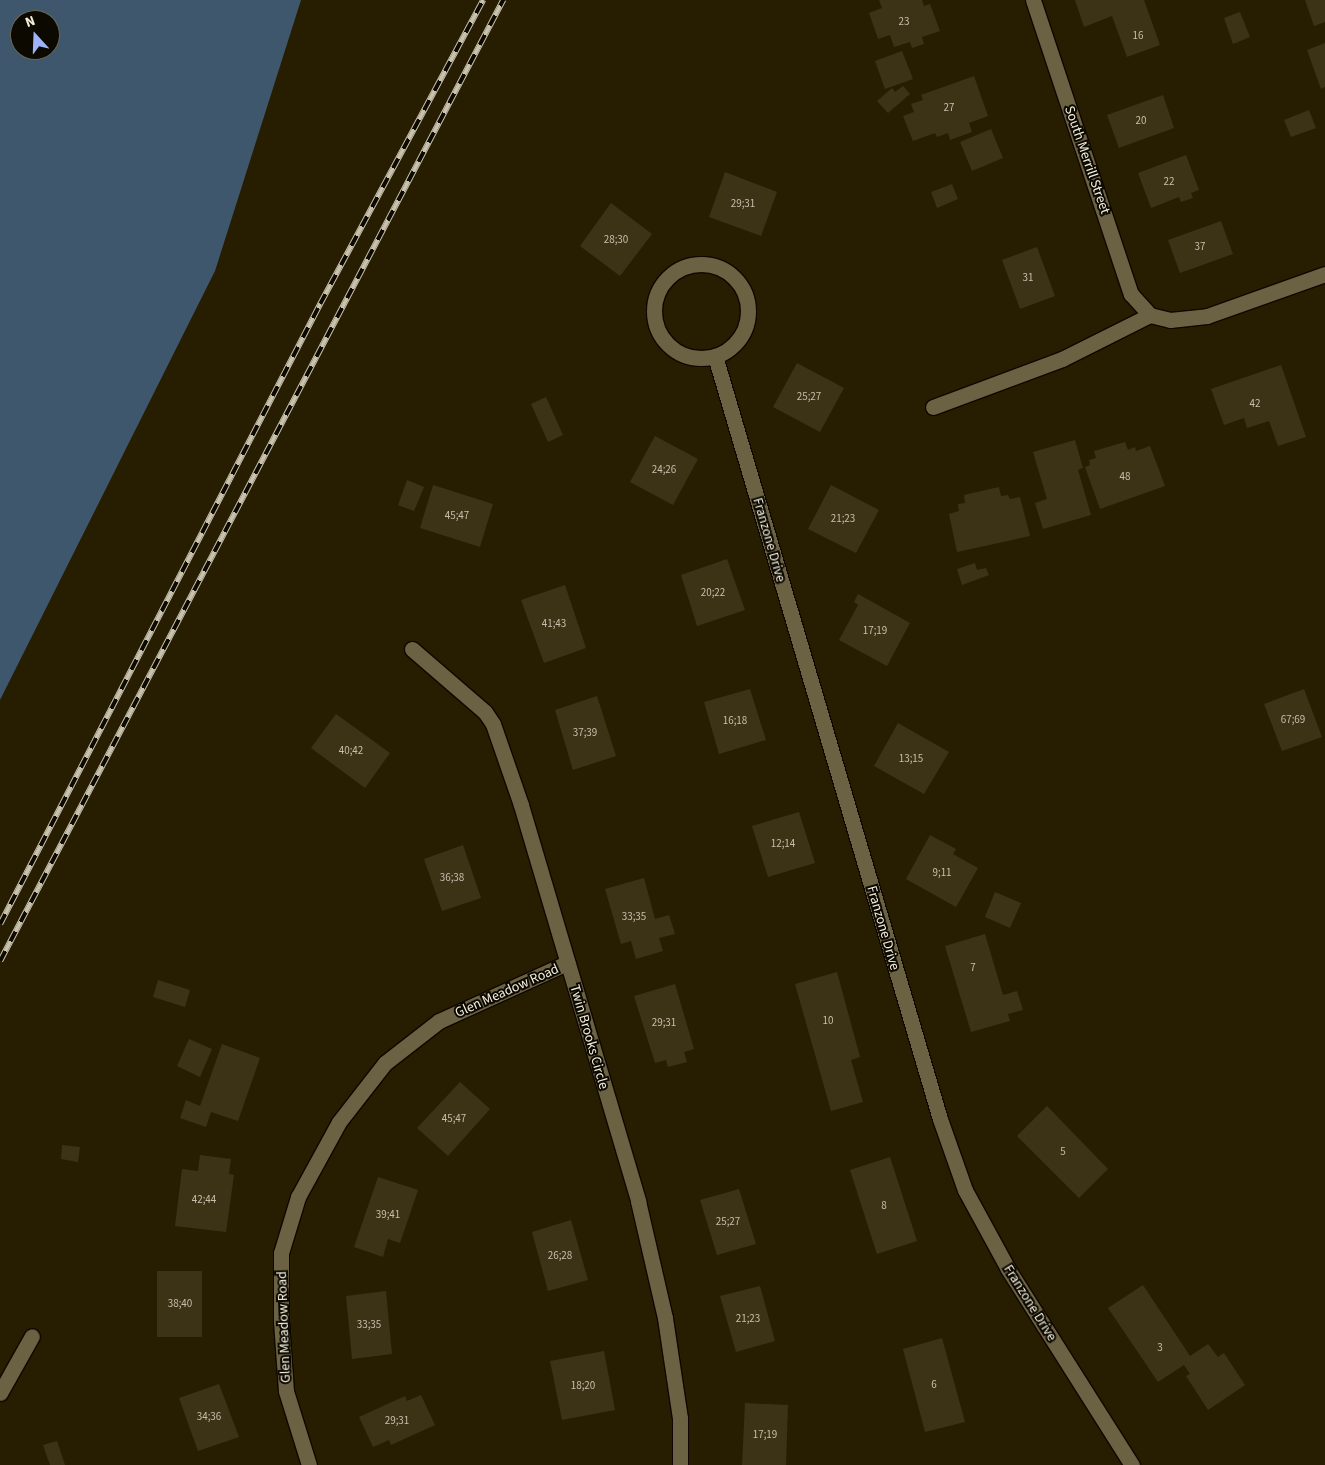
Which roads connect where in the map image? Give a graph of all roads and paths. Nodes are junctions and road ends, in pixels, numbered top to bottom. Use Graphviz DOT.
graph roads {
  1 [pos="1033,0"];
  2 [pos="1325,274"];
  3 [pos="1150,315"];
  4 [pos="715,356"];
  5 [pos="933,407"];
  6 [pos="412,649"];
  7 [pos="567,963"];
  8 [pos="32,1336"];
  9 [pos="0,1393"];
  10 [pos="309,1465"];
  11 [pos="680,1465"];
  12 [pos="1132,1465"];
  1 -- 3 [label="street, South Merrill Street"];
  2 -- 3 [label="street"];
  3 -- 5 [label="street"];
  4 -- 4 [label="street"];
  4 -- 12 [label="street, Franzone Drive"];
  6 -- 7 [label="street, Twin Brooks Circle"];
  7 -- 10 [label="street, Glen Meadow Road"];
  7 -- 11 [label="street, Twin Brooks Circle"];
  8 -- 9 [label="street"];
}
